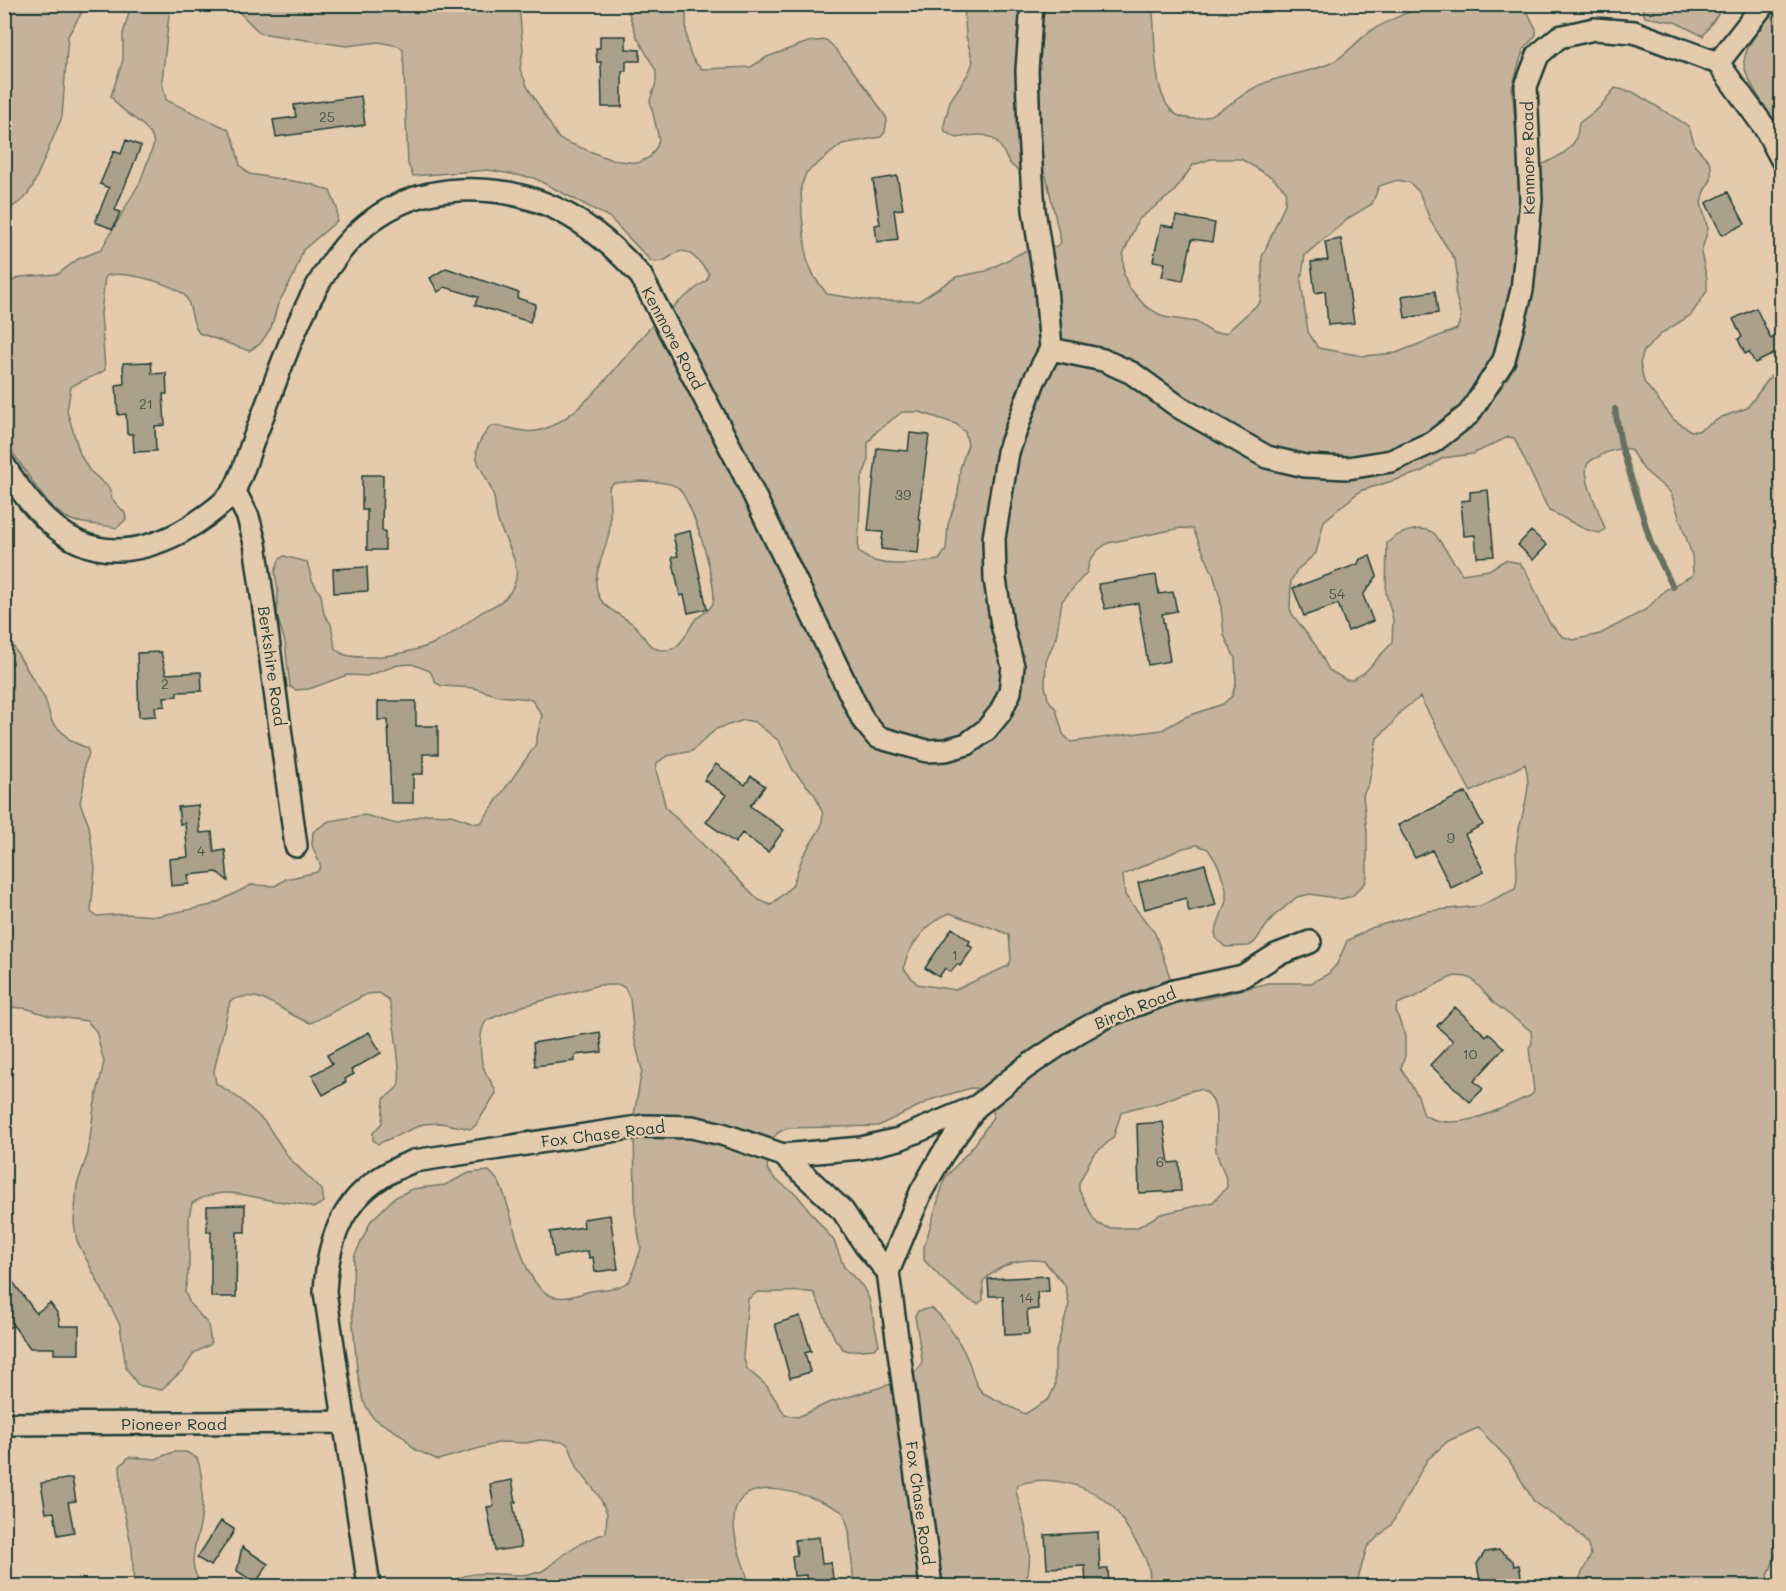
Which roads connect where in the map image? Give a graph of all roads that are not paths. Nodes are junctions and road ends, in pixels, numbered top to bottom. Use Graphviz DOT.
graph roads {
  1 [pos="1032,4"];
  2 [pos="1764,4"];
  3 [pos="1718,63"];
  4 [pos="1782,160"];
  5 [pos="1051,349"];
  6 [pos="4,465"];
  7 [pos="234,490"];
  8 [pos="296,846"];
  9 [pos="1310,942"];
  10 [pos="976,1107"];
  11 [pos="783,1155"];
  12 [pos="888,1272"];
  13 [pos="344,1422"];
  14 [pos="4,1424"];
  15 [pos="369,1587"];
  16 [pos="931,1587"];
  1 -- 5 [label="street"];
  2 -- 3 [label="street"];
  3 -- 4 [label="street"];
  3 -- 5 [label="street, Kenmore Road"];
  5 -- 7 [label="street, Kenmore Road"];
  6 -- 7 [label="street, Kenmore Road"];
  7 -- 8 [label="street, Berkshire Road"];
  9 -- 10 [label="street, Birch Road"];
  10 -- 11 [label="street, Birch Road"];
  10 -- 12 [label="street, Birch Road"];
  11 -- 12 [label="street, Fox Chase Road"];
  11 -- 13 [label="street, Fox Chase Road"];
  12 -- 16 [label="street, Fox Chase Road"];
  13 -- 14 [label="street, Pioneer Road"];
  13 -- 15 [label="street, Fox Chase Road"];
}
